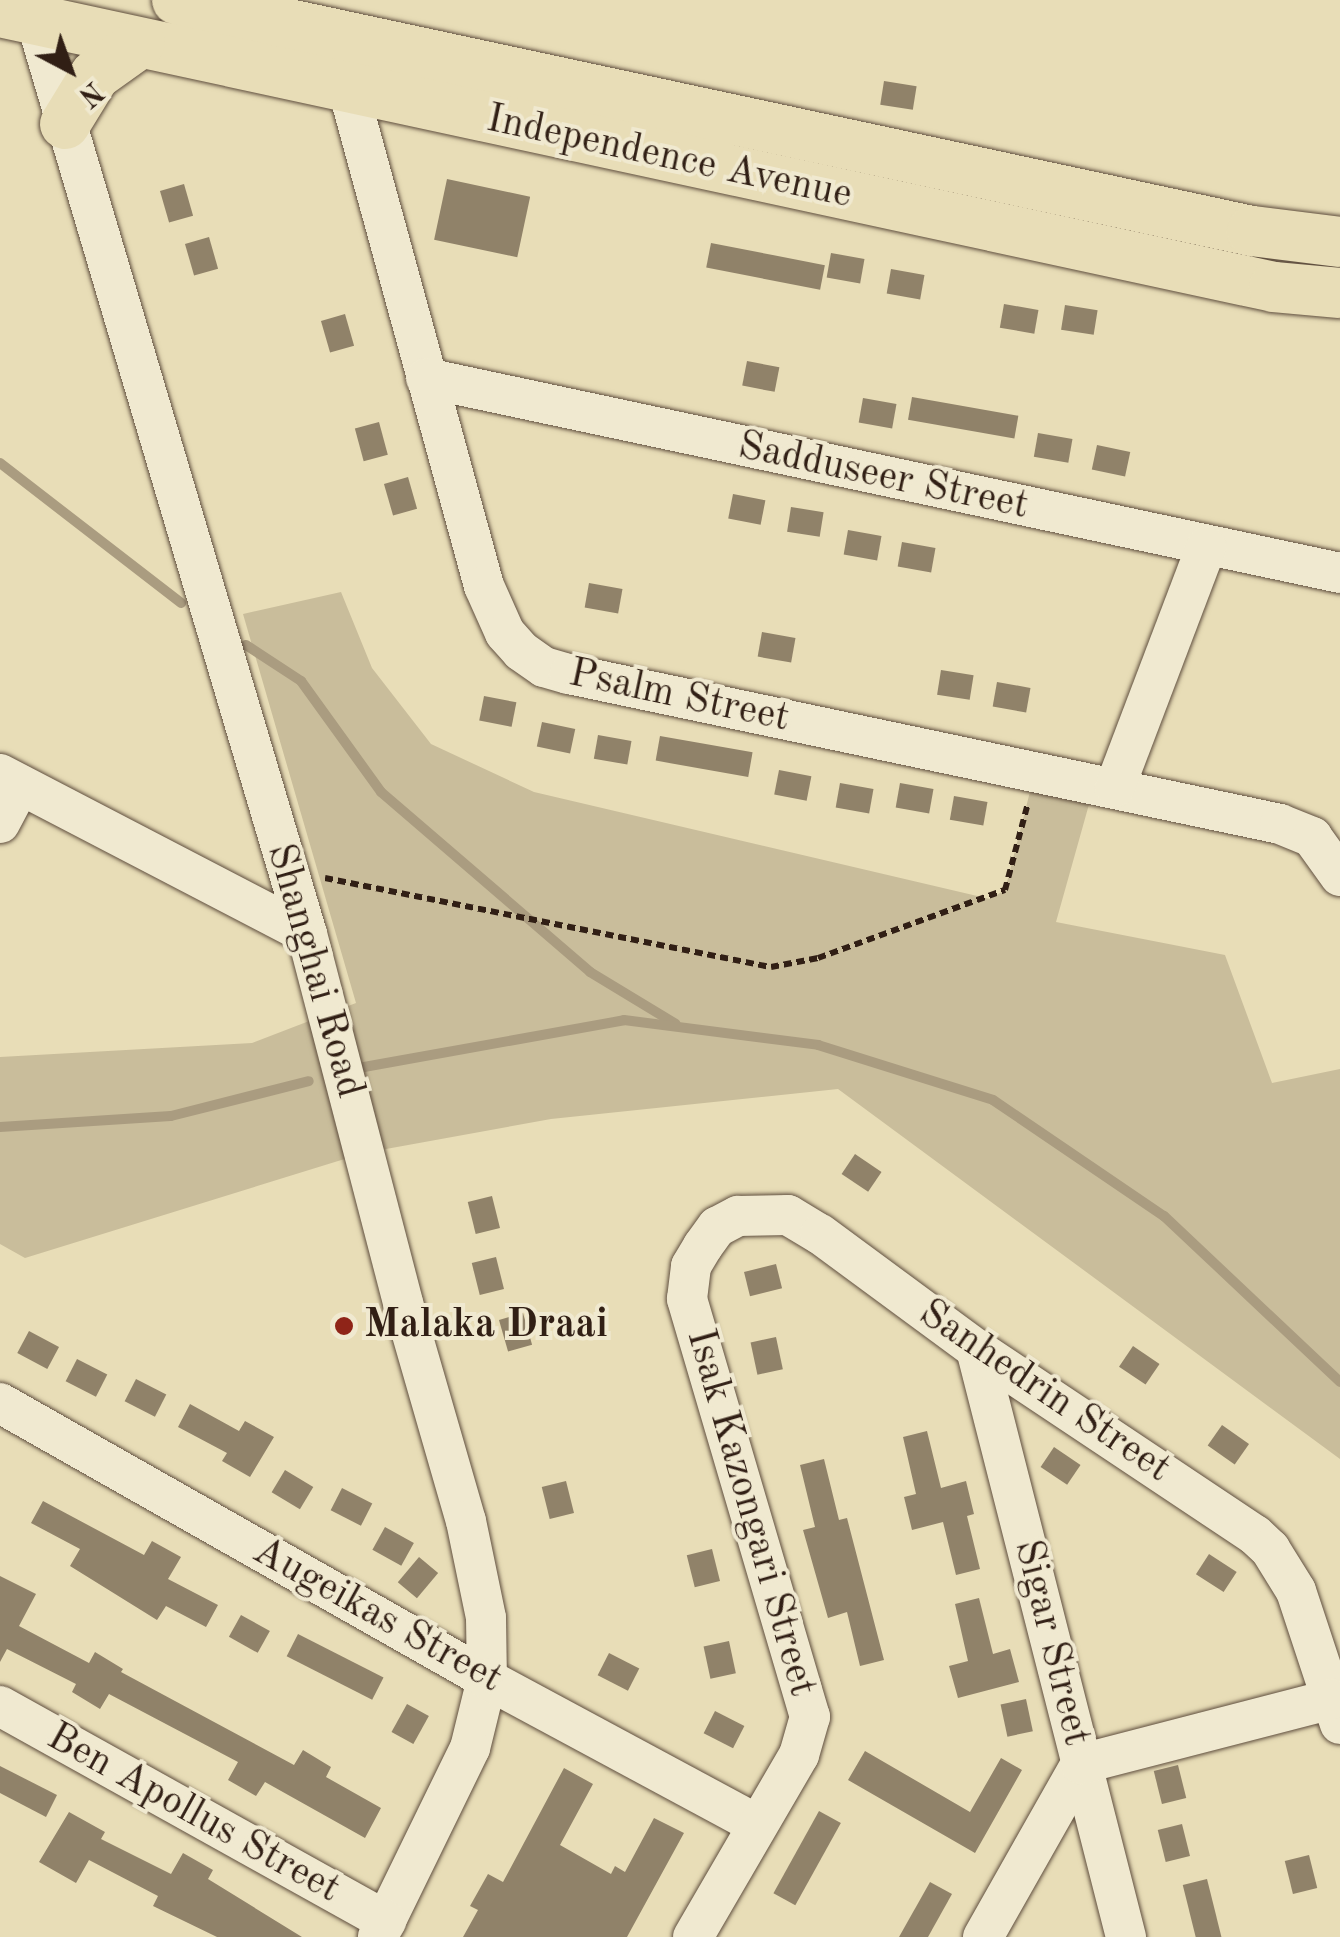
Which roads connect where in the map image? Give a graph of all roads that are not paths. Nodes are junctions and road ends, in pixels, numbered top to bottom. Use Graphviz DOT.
graph roads {
  1 [pos="177,0"];
  2 [pos="21,11"];
  3 [pos="317,16"];
  4 [pos="140,44"];
  5 [pos="348,89"];
  6 [pos="66,124"];
  7 [pos="1340,242"];
  8 [pos="1340,293"];
  9 [pos="426,378"];
  10 [pos="1206,547"];
  11 [pos="1340,573"];
  12 [pos="10,780"];
  13 [pos="1115,787"];
  14 [pos="0,823"];
  15 [pos="1340,876"];
  16 [pos="307,934"];
  17 [pos="687,1299"];
  18 [pos="976,1349"];
  19 [pos="0,1403"];
  20 [pos="487,1679"];
  21 [pos="0,1706"];
  22 [pos="1336,1712"];
  23 [pos="1082,1764"];
  24 [pos="756,1824"];
  25 [pos="382,1929"];
  26 [pos="693,1937"];
  27 [pos="983,1937"];
  28 [pos="1126,1937"];
  1 -- 3 [label="main road, Independence Avenue"];
  2 -- 4 [label="main road, Independence Avenue"];
  2 -- 6 [label="street, Shanghai Road"];
  3 -- 7 [label="main road, Independence Avenue"];
  4 -- 5 [label="main road, Independence Avenue"];
  4 -- 6 [label="main road"];
  5 -- 8 [label="main road, Independence Avenue"];
  5 -- 9 [label="street, Psalm Street"];
  6 -- 16 [label="street, Shanghai Road"];
  9 -- 10 [label="street, Sadduseer Street"];
  9 -- 13 [label="street, Psalm Street"];
  10 -- 11 [label="street, Sadduseer Street"];
  10 -- 13 [label="street"];
  12 -- 14 [label="street"];
  12 -- 16 [label="street"];
  13 -- 15 [label="street, Psalm Street"];
  16 -- 20 [label="street, Shanghai Road"];
  17 -- 18 [label="street, Sanhedrin Street"];
  17 -- 24 [label="street, Isak Kazongari Street"];
  18 -- 22 [label="street, Sanhedrin Street"];
  18 -- 23 [label="street, Sigar Street"];
  19 -- 20 [label="street, Augeikas Street"];
  20 -- 24 [label="street, Augeikas Street"];
  20 -- 25 [label="street, Shanghai Road"];
  21 -- 25 [label="street, Ben Apollus Street"];
  22 -- 23 [label="street"];
  23 -- 27 [label="street"];
  23 -- 28 [label="street, Sigar Street"];
  24 -- 26 [label="street, Isak Kazongari Street"];
}
